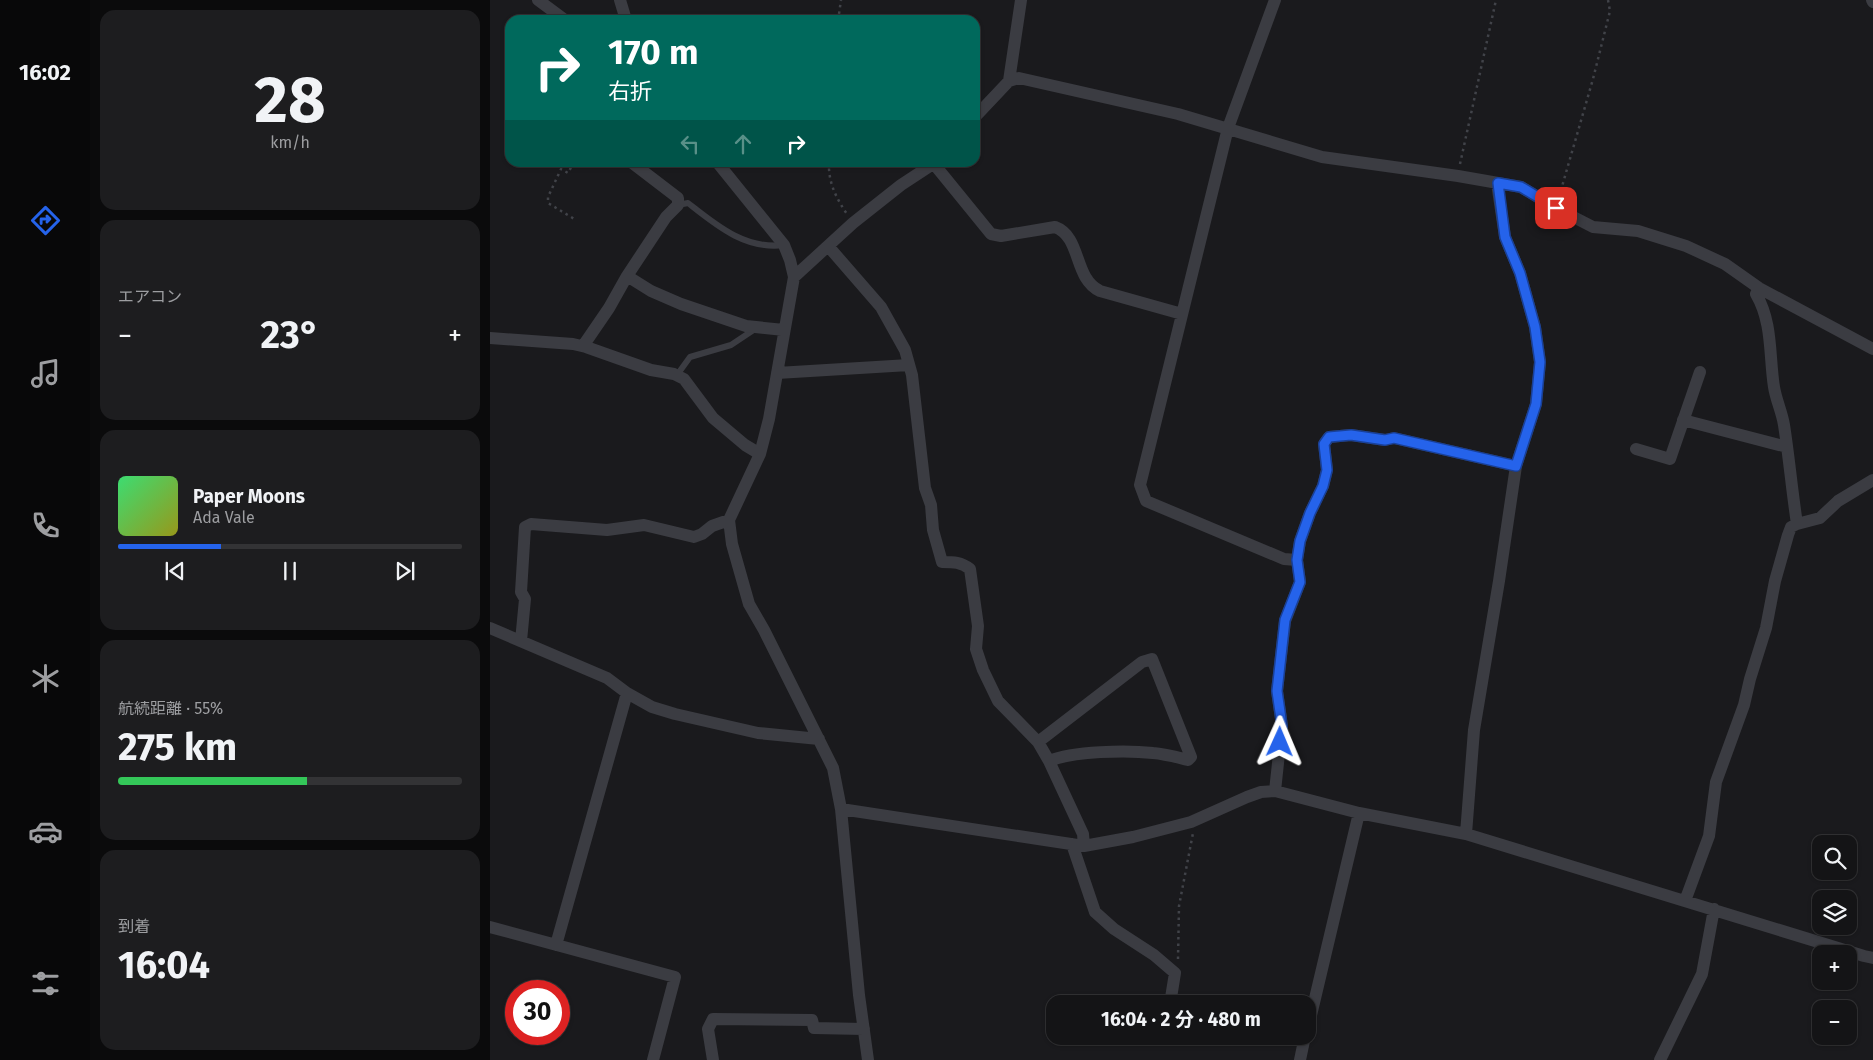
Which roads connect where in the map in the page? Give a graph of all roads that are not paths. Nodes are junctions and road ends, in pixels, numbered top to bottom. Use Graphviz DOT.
graph roads {
  1 [pos="538,0"];
  2 [pos="620,0"];
  3 [pos="1021,0"];
  4 [pos="1275,0"];
  5 [pos="558,15"];
  6 [pos="624,15"];
  7 [pos="1009,81"];
  8 [pos="980,112"];
  9 [pos="1228,128"];
  10 [pos="638,167"];
  11 [pos="721,167"];
  12 [pos="929,167"];
  13 [pos="938,167"];
  14 [pos="1498,183"];
  15 [pos="678,205"];
  16 [pos="784,245"];
  17 [pos="828,246"];
  18 [pos="627,276"];
  19 [pos="794,277"];
  20 [pos="1759,288"];
  21 [pos="1182,314"];
  22 [pos="756,328"];
  23 [pos="784,330"];
  24 [pos="490,338"];
  25 [pos="583,346"];
  26 [pos="1873,349"];
  27 [pos="909,365"];
  28 [pos="1700,372"];
  29 [pos="777,373"];
  30 [pos="677,375"];
  31 [pos="1683,420"];
  32 [pos="1787,447"];
  33 [pos="1636,448"];
  34 [pos="760,454"];
  35 [pos="1516,466"];
  36 [pos="1873,480"];
  37 [pos="729,520"];
  38 [pos="1797,524"];
  39 [pos="1297,560"];
  40 [pos="490,628"];
  41 [pos="521,641"];
  42 [pos="627,693"];
  43 [pos="819,739"];
  44 [pos="1038,742"];
  45 [pos="1049,761"];
  46 [pos="1274,791"];
  47 [pos="841,809"];
  48 [pos="1359,813"];
  49 [pos="1466,834"];
  50 [pos="1078,845"];
  51 [pos="1685,901"];
  52 [pos="1714,909"];
  53 [pos="490,927"];
  54 [pos="556,945"];
  55 [pos="1873,958"];
  56 [pos="1172,995"];
  57 [pos="1316,995"];
  58 [pos="864,1030"];
  59 [pos="1304,1045"];
  60 [pos="653,1060"];
  61 [pos="713,1060"];
  62 [pos="868,1060"];
  63 [pos="1300,1060"];
  64 [pos="1660,1060"];
  1 -- 5 [label="street"];
  2 -- 6 [label="street"];
  3 -- 7 [label="street"];
  4 -- 9 [label="street"];
  7 -- 8 [label="street"];
  7 -- 9 [label="street"];
  9 -- 14 [label="street"];
  9 -- 21 [label="street"];
  10 -- 15 [label="street"];
  11 -- 16 [label="street"];
  12 -- 17 [label="street"];
  13 -- 21 [label="street"];
  14 -- 20 [label="street"];
  14 -- 35 [label="street"];
  15 -- 16 [label="lane"];
  15 -- 18 [label="street"];
  16 -- 19 [label="street"];
  17 -- 19 [label="street"];
  17 -- 27 [label="street"];
  18 -- 22 [label="street"];
  18 -- 25 [label="street"];
  19 -- 23 [label="street"];
  20 -- 26 [label="street"];
  20 -- 32 [label="street"];
  21 -- 39 [label="street"];
  22 -- 23 [label="street"];
  22 -- 30 [label="lane"];
  23 -- 29 [label="street"];
  24 -- 25 [label="street"];
  25 -- 30 [label="street"];
  27 -- 29 [label="street"];
  27 -- 44 [label="street"];
  28 -- 31 [label="street"];
  29 -- 34 [label="street"];
  30 -- 34 [label="street"];
  31 -- 32 [label="street"];
  31 -- 33 [label="street"];
  32 -- 38 [label="street"];
  34 -- 37 [label="street"];
  35 -- 39 [label="street"];
  35 -- 49 [label="street"];
  36 -- 38 [label="street"];
  37 -- 41 [label="street"];
  37 -- 43 [label="street"];
  38 -- 51 [label="street"];
  39 -- 46 [label="street"];
  40 -- 41 [label="street"];
  41 -- 42 [label="street"];
  42 -- 43 [label="street"];
  42 -- 54 [label="street"];
  43 -- 47 [label="street"];
  44 -- 45 [label="street"];
  44 -- 45 [label="street"];
  45 -- 50 [label="street"];
  46 -- 48 [label="street"];
  46 -- 50 [label="street"];
  47 -- 50 [label="street"];
  47 -- 58 [label="street"];
  48 -- 49 [label="street"];
  48 -- 57 [label="street"];
  49 -- 51 [label="street"];
  50 -- 56 [label="street"];
  51 -- 52 [label="street"];
  52 -- 55 [label="street"];
  52 -- 64 [label="street"];
  53 -- 54 [label="street"];
  54 -- 60 [label="street"];
  58 -- 61 [label="street"];
  58 -- 62 [label="street"];
  59 -- 63 [label="street"];
}
